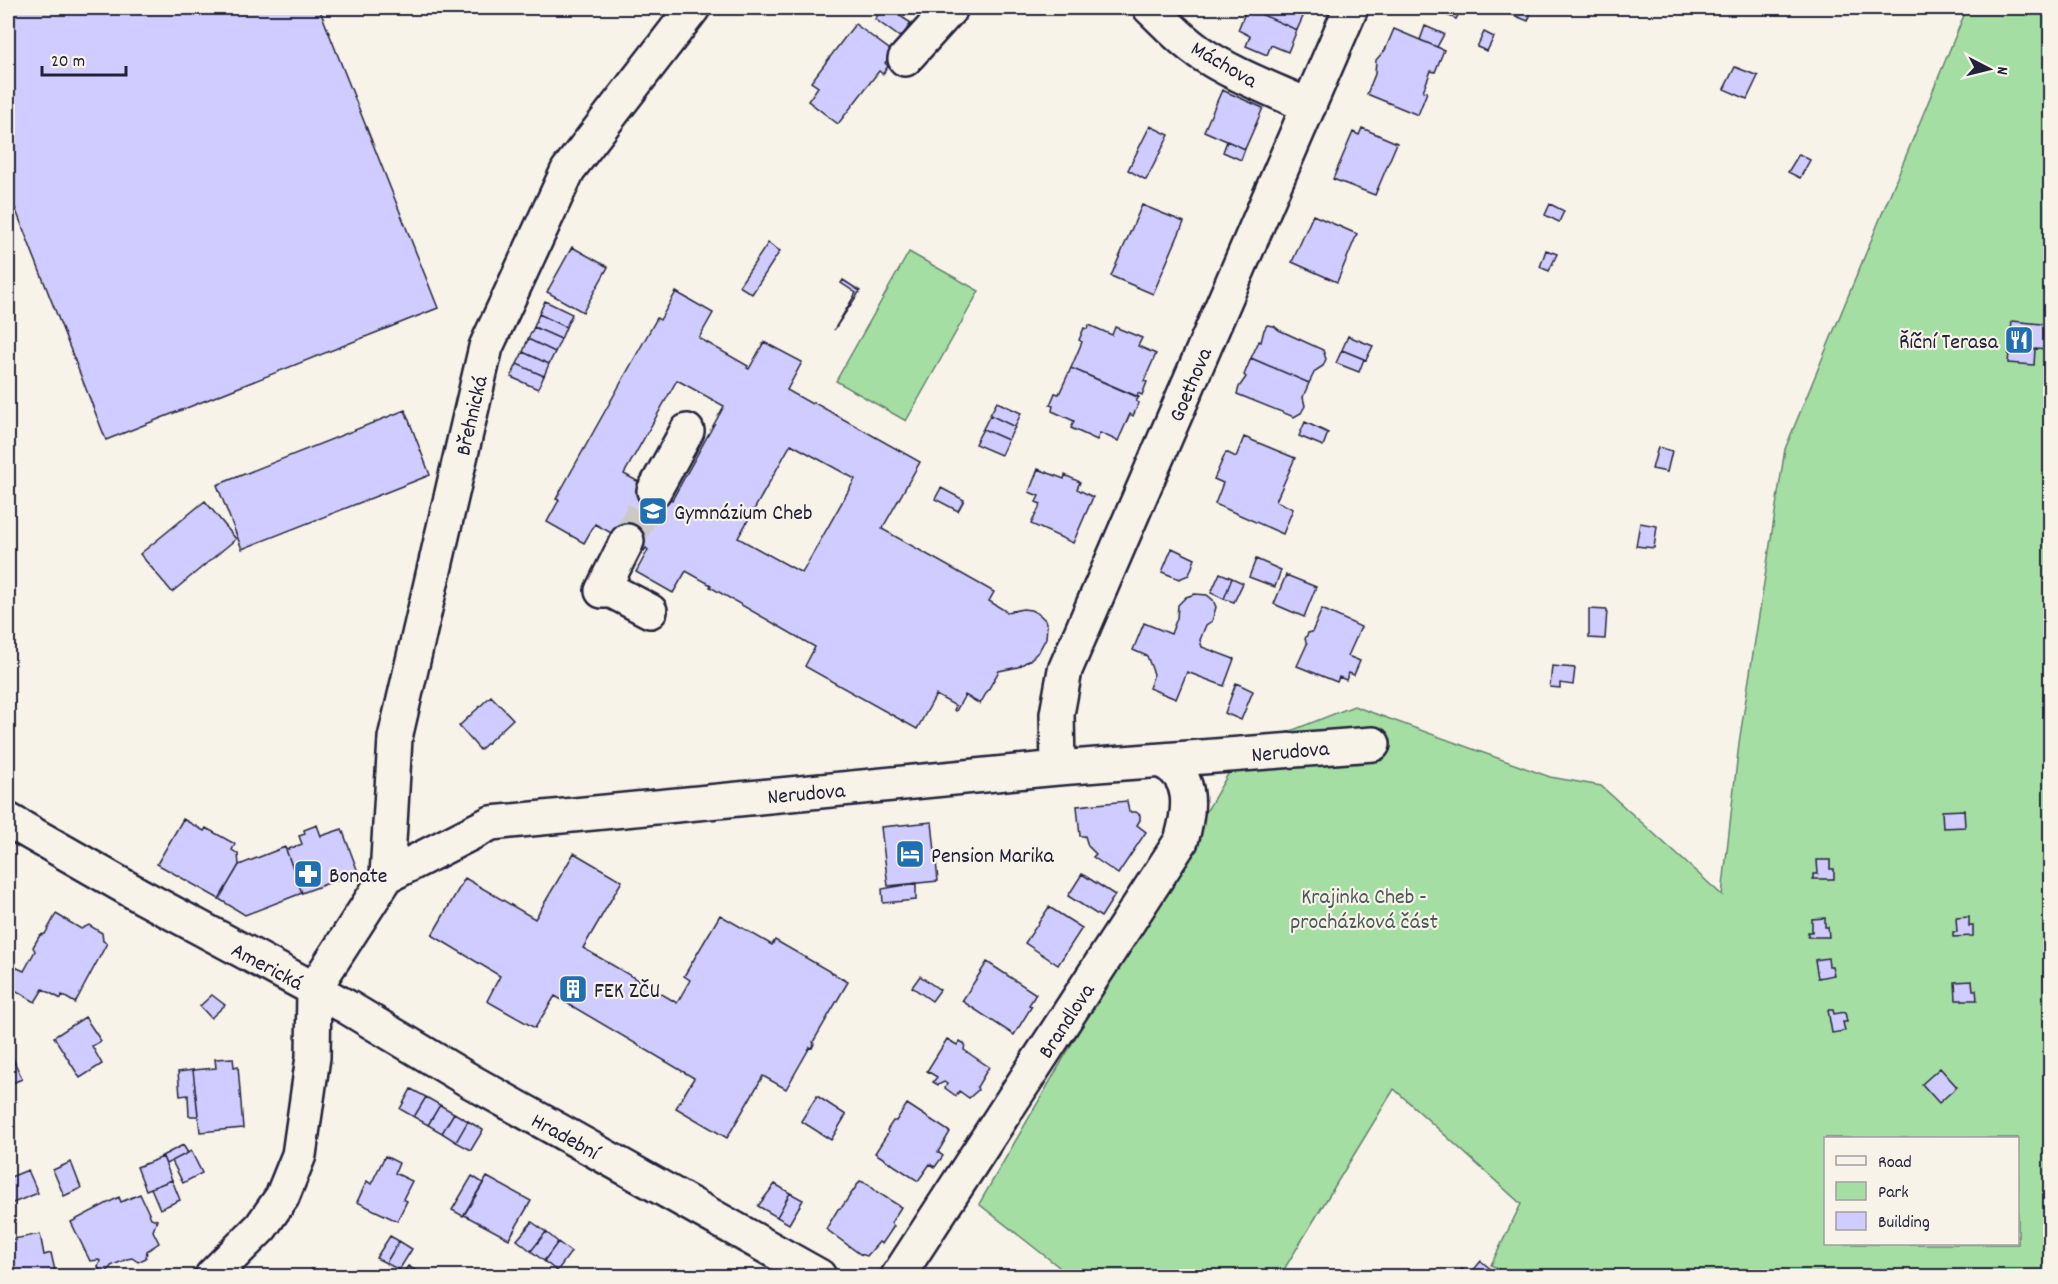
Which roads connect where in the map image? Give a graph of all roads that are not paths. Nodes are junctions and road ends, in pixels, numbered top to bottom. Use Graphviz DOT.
graph roads {
  1 [pos="693,8"];
  2 [pos="951,8"];
  3 [pos="1150,8"];
  4 [pos="1351,8"];
  5 [pos="905,59"];
  6 [pos="1309,106"];
  7 [pos="687,431"];
  8 [pos="654,491"];
  9 [pos="627,541"];
  10 [pos="650,610"];
  11 [pos="1372,744"];
  12 [pos="1161,761"];
  13 [pos="1058,768"];
  14 [pos="8,820"];
  15 [pos="387,876"];
  16 [pos="314,989"];
  17 [pos="212,1276"];
  18 [pos="819,1276"];
  19 [pos="898,1276"];
  1 -- 15 [label="street, Břehnická"];
  2 -- 5 [label="street"];
  3 -- 6 [label="street, Máchova"];
  4 -- 6 [label="street, Goethova"];
  6 -- 13 [label="street, Goethova"];
  7 -- 8 [label="street"];
  9 -- 10 [label="street"];
  11 -- 12 [label="street, Nerudova"];
  12 -- 13 [label="street, Nerudova"];
  12 -- 19 [label="street, Brandlova"];
  13 -- 15 [label="street, Nerudova"];
  14 -- 16 [label="street, Americká"];
  15 -- 16 [label="street"];
  16 -- 17 [label="street, Americká"];
  16 -- 18 [label="street, Hradební"];
}
